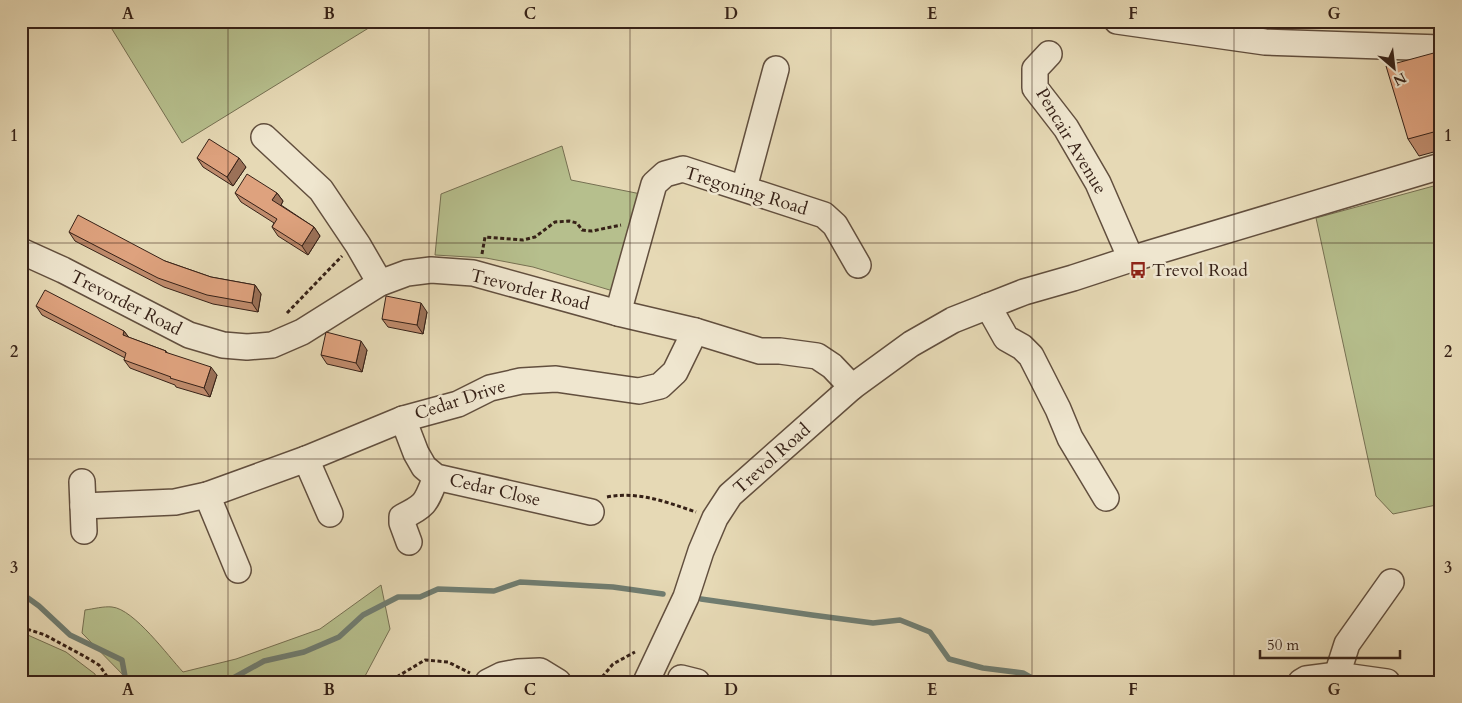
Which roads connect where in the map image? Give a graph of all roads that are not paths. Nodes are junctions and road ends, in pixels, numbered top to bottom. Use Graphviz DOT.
graph roads {
  1 [pos="1117,21"];
  2 [pos="1212,28"];
  3 [pos="1441,48"];
  4 [pos="1049,54"];
  5 [pos="776,69"];
  6 [pos="264,137"];
  7 [pos="1441,166"];
  8 [pos="744,188"];
  9 [pos="21,251"];
  10 [pos="1131,260"];
  11 [pos="858,265"];
  12 [pos="380,283"];
  13 [pos="988,306"];
  14 [pos="618,313"];
  15 [pos="695,331"];
  16 [pos="852,387"];
  17 [pos="403,419"];
  18 [pos="306,459"];
  19 [pos="436,477"];
  20 [pos="207,495"];
  21 [pos="1106,498"];
  22 [pos="330,514"];
  23 [pos="591,515"];
  24 [pos="84,531"];
  25 [pos="409,542"];
  26 [pos="238,570"];
  27 [pos="1391,582"];
  28 [pos="1337,675"];
  29 [pos="480,678"];
  30 [pos="558,682"];
  31 [pos="646,682"];
  32 [pos="1301,682"];
  33 [pos="1387,682"];
  1 -- 2 [label="street"];
  2 -- 3 [label="street"];
  4 -- 10 [label="street, Pencair Avenue"];
  5 -- 8 [label="street"];
  6 -- 12 [label="street"];
  7 -- 10 [label="street, Trevol Road"];
  8 -- 11 [label="street, Tregoning Road"];
  8 -- 14 [label="street, Tregoning Road"];
  9 -- 12 [label="street, Trevorder Road"];
  10 -- 13 [label="street, Trevol Road"];
  12 -- 14 [label="street, Trevorder Road"];
  13 -- 16 [label="street, Trevol Road"];
  13 -- 21 [label="street"];
  14 -- 15 [label="street, Trevorder Road"];
  15 -- 16 [label="street, Trevorder Road"];
  15 -- 17 [label="street, Cedar Drive"];
  16 -- 31 [label="street, Trevol Road"];
  17 -- 18 [label="street, Cedar Drive"];
  17 -- 19 [label="street, Cedar Close"];
  18 -- 20 [label="street, Cedar Drive"];
  18 -- 22 [label="street"];
  19 -- 23 [label="street, Cedar Close"];
  19 -- 25 [label="street"];
  20 -- 24 [label="street, Cedar Drive"];
  20 -- 26 [label="street"];
  27 -- 28 [label="street"];
  28 -- 32 [label="street"];
  28 -- 33 [label="street"];
  29 -- 30 [label="street"];
}
